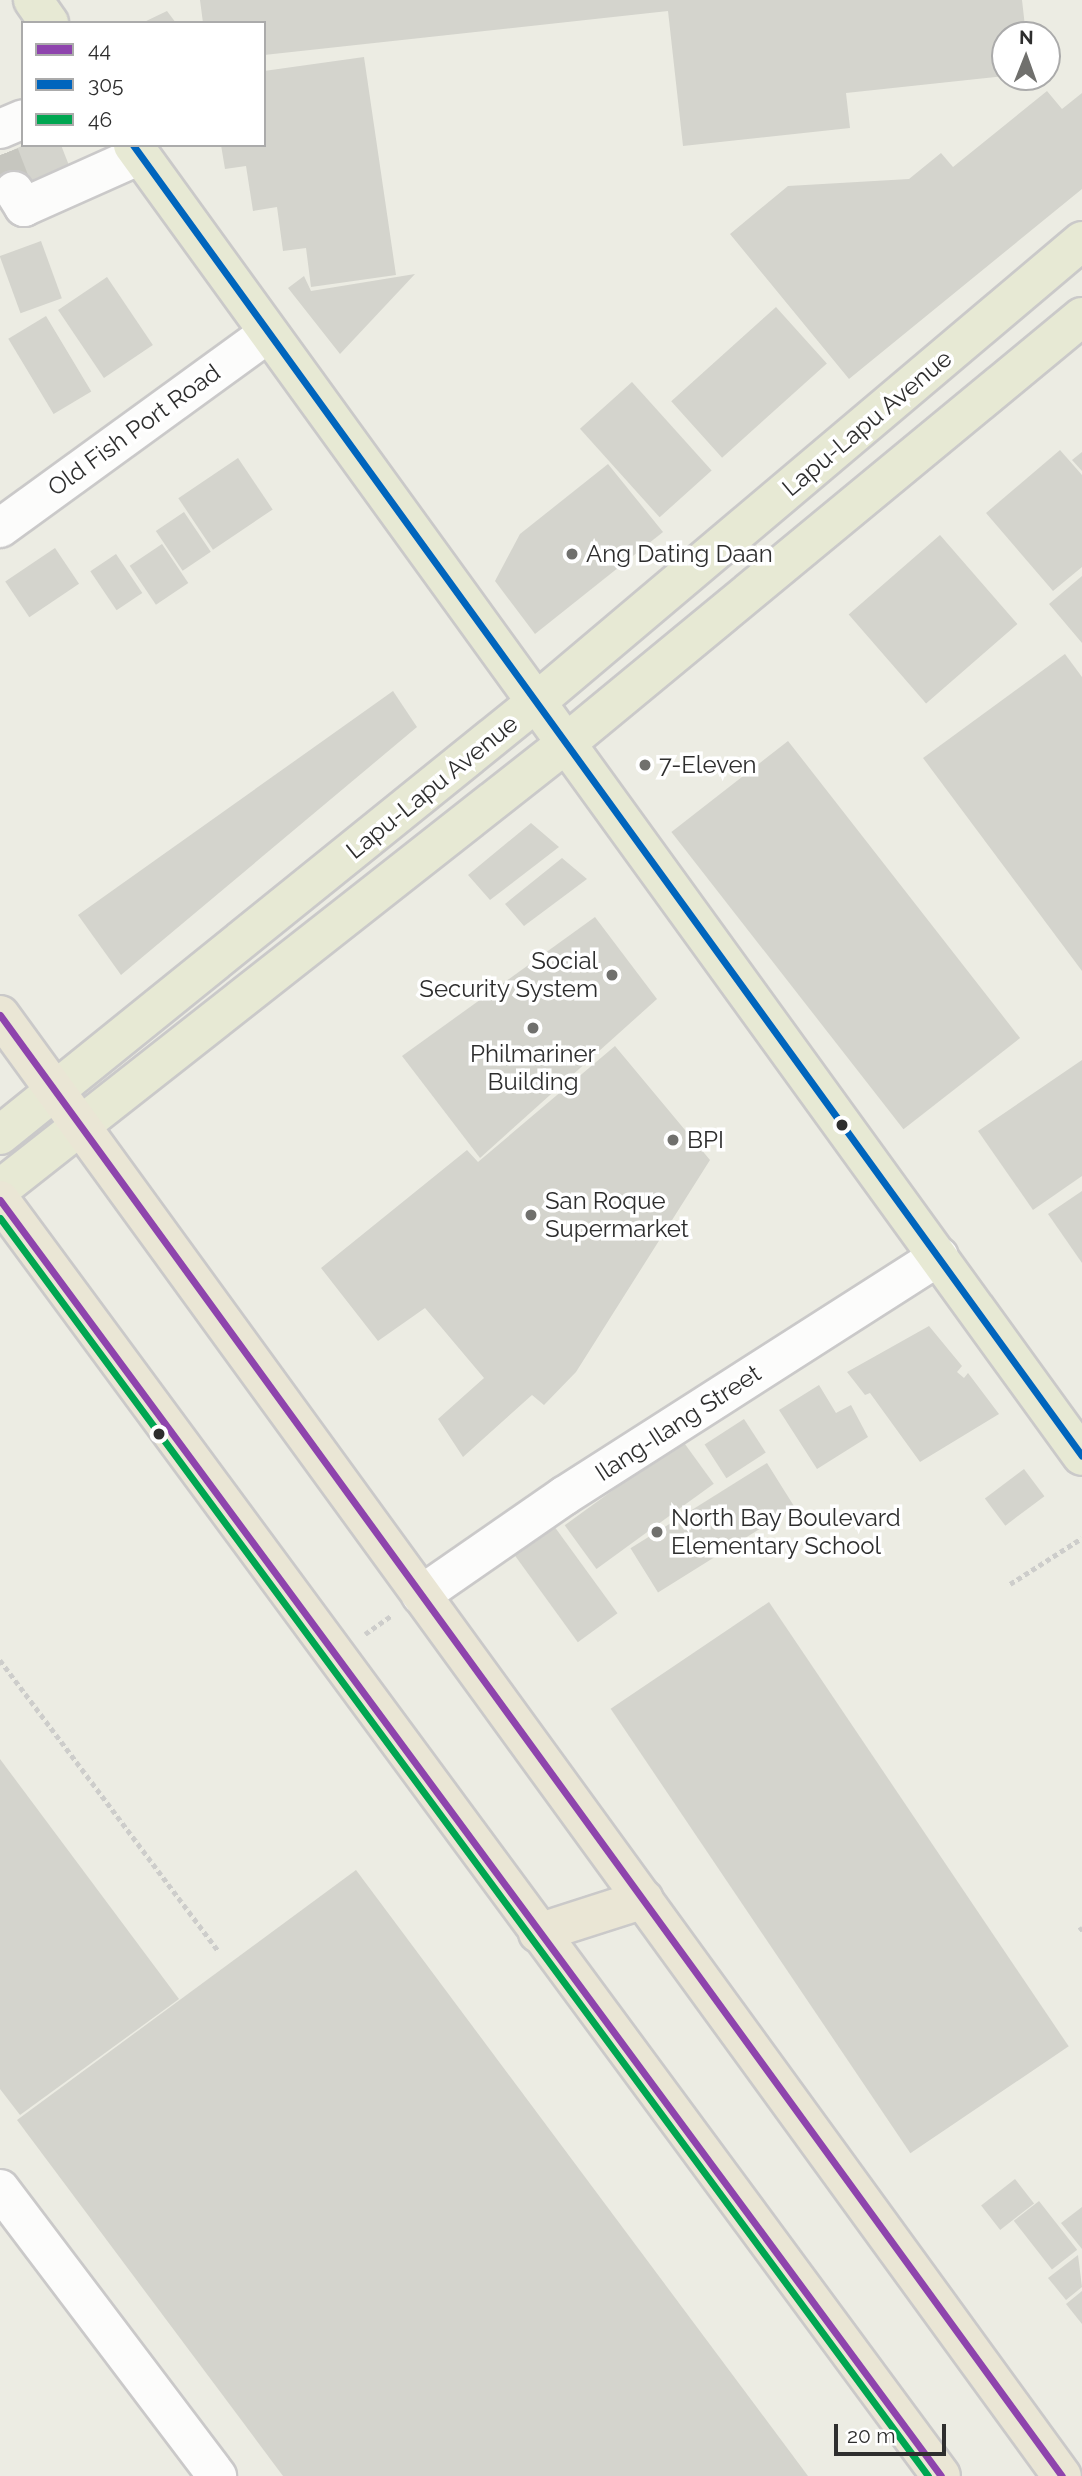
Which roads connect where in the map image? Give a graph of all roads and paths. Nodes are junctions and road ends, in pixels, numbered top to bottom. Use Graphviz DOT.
graph roads {
  1 [pos="33,0"];
  2 [pos="48,21"];
  3 [pos="21,120"];
  4 [pos="0,129"];
  5 [pos="136,150"];
  6 [pos="14,191"];
  7 [pos="1082,241"];
  8 [pos="1082,317"];
  9 [pos="268,333"];
  10 [pos="0,528"];
  11 [pos="535,703"];
  12 [pos="564,745"];
  13 [pos="0,1015"];
  14 [pos="54,1094"];
  15 [pos="78,1128"];
  16 [pos="0,1135"];
  17 [pos="0,1189"];
  18 [pos="0,1200"];
  19 [pos="939,1256"];
  20 [pos="1082,1457"];
  21 [pos="1082,1538"];
  22 [pos="1010,1584"];
  23 [pos="421,1595"];
  24 [pos="335,1654"];
  25 [pos="0,1660"];
  26 [pos="644,1899"];
  27 [pos="538,1933"];
  28 [pos="218,1950"];
  29 [pos="0,2189"];
  30 [pos="217,2476"];
  31 [pos="941,2476"];
  32 [pos="1062,2476"];
  1 -- 2 [label="main road"];
  3 -- 4 [label="street"];
  5 -- 6 [label="street"];
  5 -- 9 [label="main road"];
  7 -- 11 [label="main road, Lapu-Lapu Avenue"];
  8 -- 12 [label="main road, Lapu-Lapu Avenue"];
  9 -- 10 [label="street, Old Fish Port Road"];
  9 -- 11 [label="main road"];
  11 -- 12 [label="main road"];
  11 -- 14 [label="main road, Lapu-Lapu Avenue"];
  12 -- 15 [label="main road, Lapu-Lapu Avenue"];
  12 -- 19 [label="main road"];
  13 -- 14 [label="highway"];
  14 -- 15 [label="highway"];
  14 -- 16 [label="main road, Lapu-Lapu Avenue"];
  15 -- 17 [label="main road, Lapu-Lapu Avenue"];
  15 -- 23 [label="highway"];
  18 -- 24 [label="highway"];
  19 -- 20 [label="main road"];
  19 -- 23 [label="street, Ilang-Ilang Street"];
  21 -- 22 [label="path"];
  23 -- 24 [label="path"];
  23 -- 26 [label="highway"];
  24 -- 27 [label="highway"];
  25 -- 28 [label="path"];
  26 -- 27 [label="highway"];
  26 -- 32 [label="highway"];
  27 -- 31 [label="highway"];
  29 -- 30 [label="street"];
}
